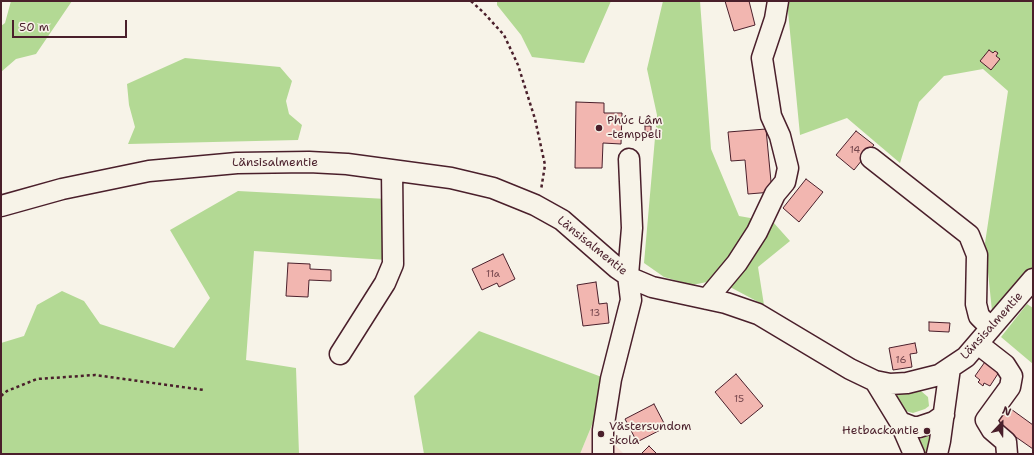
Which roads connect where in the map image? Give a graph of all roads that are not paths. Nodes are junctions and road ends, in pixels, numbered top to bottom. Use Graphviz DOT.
graph roads {
  1 [pos="778,1"];
  2 [pos="870,158"];
  3 [pos="629,159"];
  4 [pos="392,170"];
  5 [pos="1,206"];
  6 [pos="628,275"];
  7 [pos="1033,279"];
  8 [pos="707,299"];
  9 [pos="991,328"];
  10 [pos="978,344"];
  11 [pos="340,354"];
  12 [pos="950,368"];
  13 [pos="875,381"];
  14 [pos="944,415"];
  15 [pos="900,422"];
  16 [pos="605,452"];
  17 [pos="914,454"];
  18 [pos="937,454"];
  19 [pos="1007,454"];
  1 -- 8 [label="street"];
  2 -- 9 [label="street"];
  3 -- 6 [label="street"];
  4 -- 5 [label="street, Länsisalmentie"];
  4 -- 6 [label="street, Länsisalmentie"];
  4 -- 11 [label="street"];
  6 -- 8 [label="street, Länsisalmentie"];
  6 -- 16 [label="street"];
  7 -- 9 [label="street, Länsisalmentie"];
  8 -- 13 [label="street, Länsisalmentie"];
  9 -- 10 [label="street, Länsisalmentie"];
  10 -- 12 [label="street, Länsisalmentie"];
  10 -- 19 [label="street"];
  12 -- 13 [label="street, Länsisalmentie"];
  12 -- 14 [label="street"];
  13 -- 15 [label="street"];
  14 -- 15 [label="street"];
  14 -- 18 [label="street"];
  15 -- 17 [label="street"];
}
